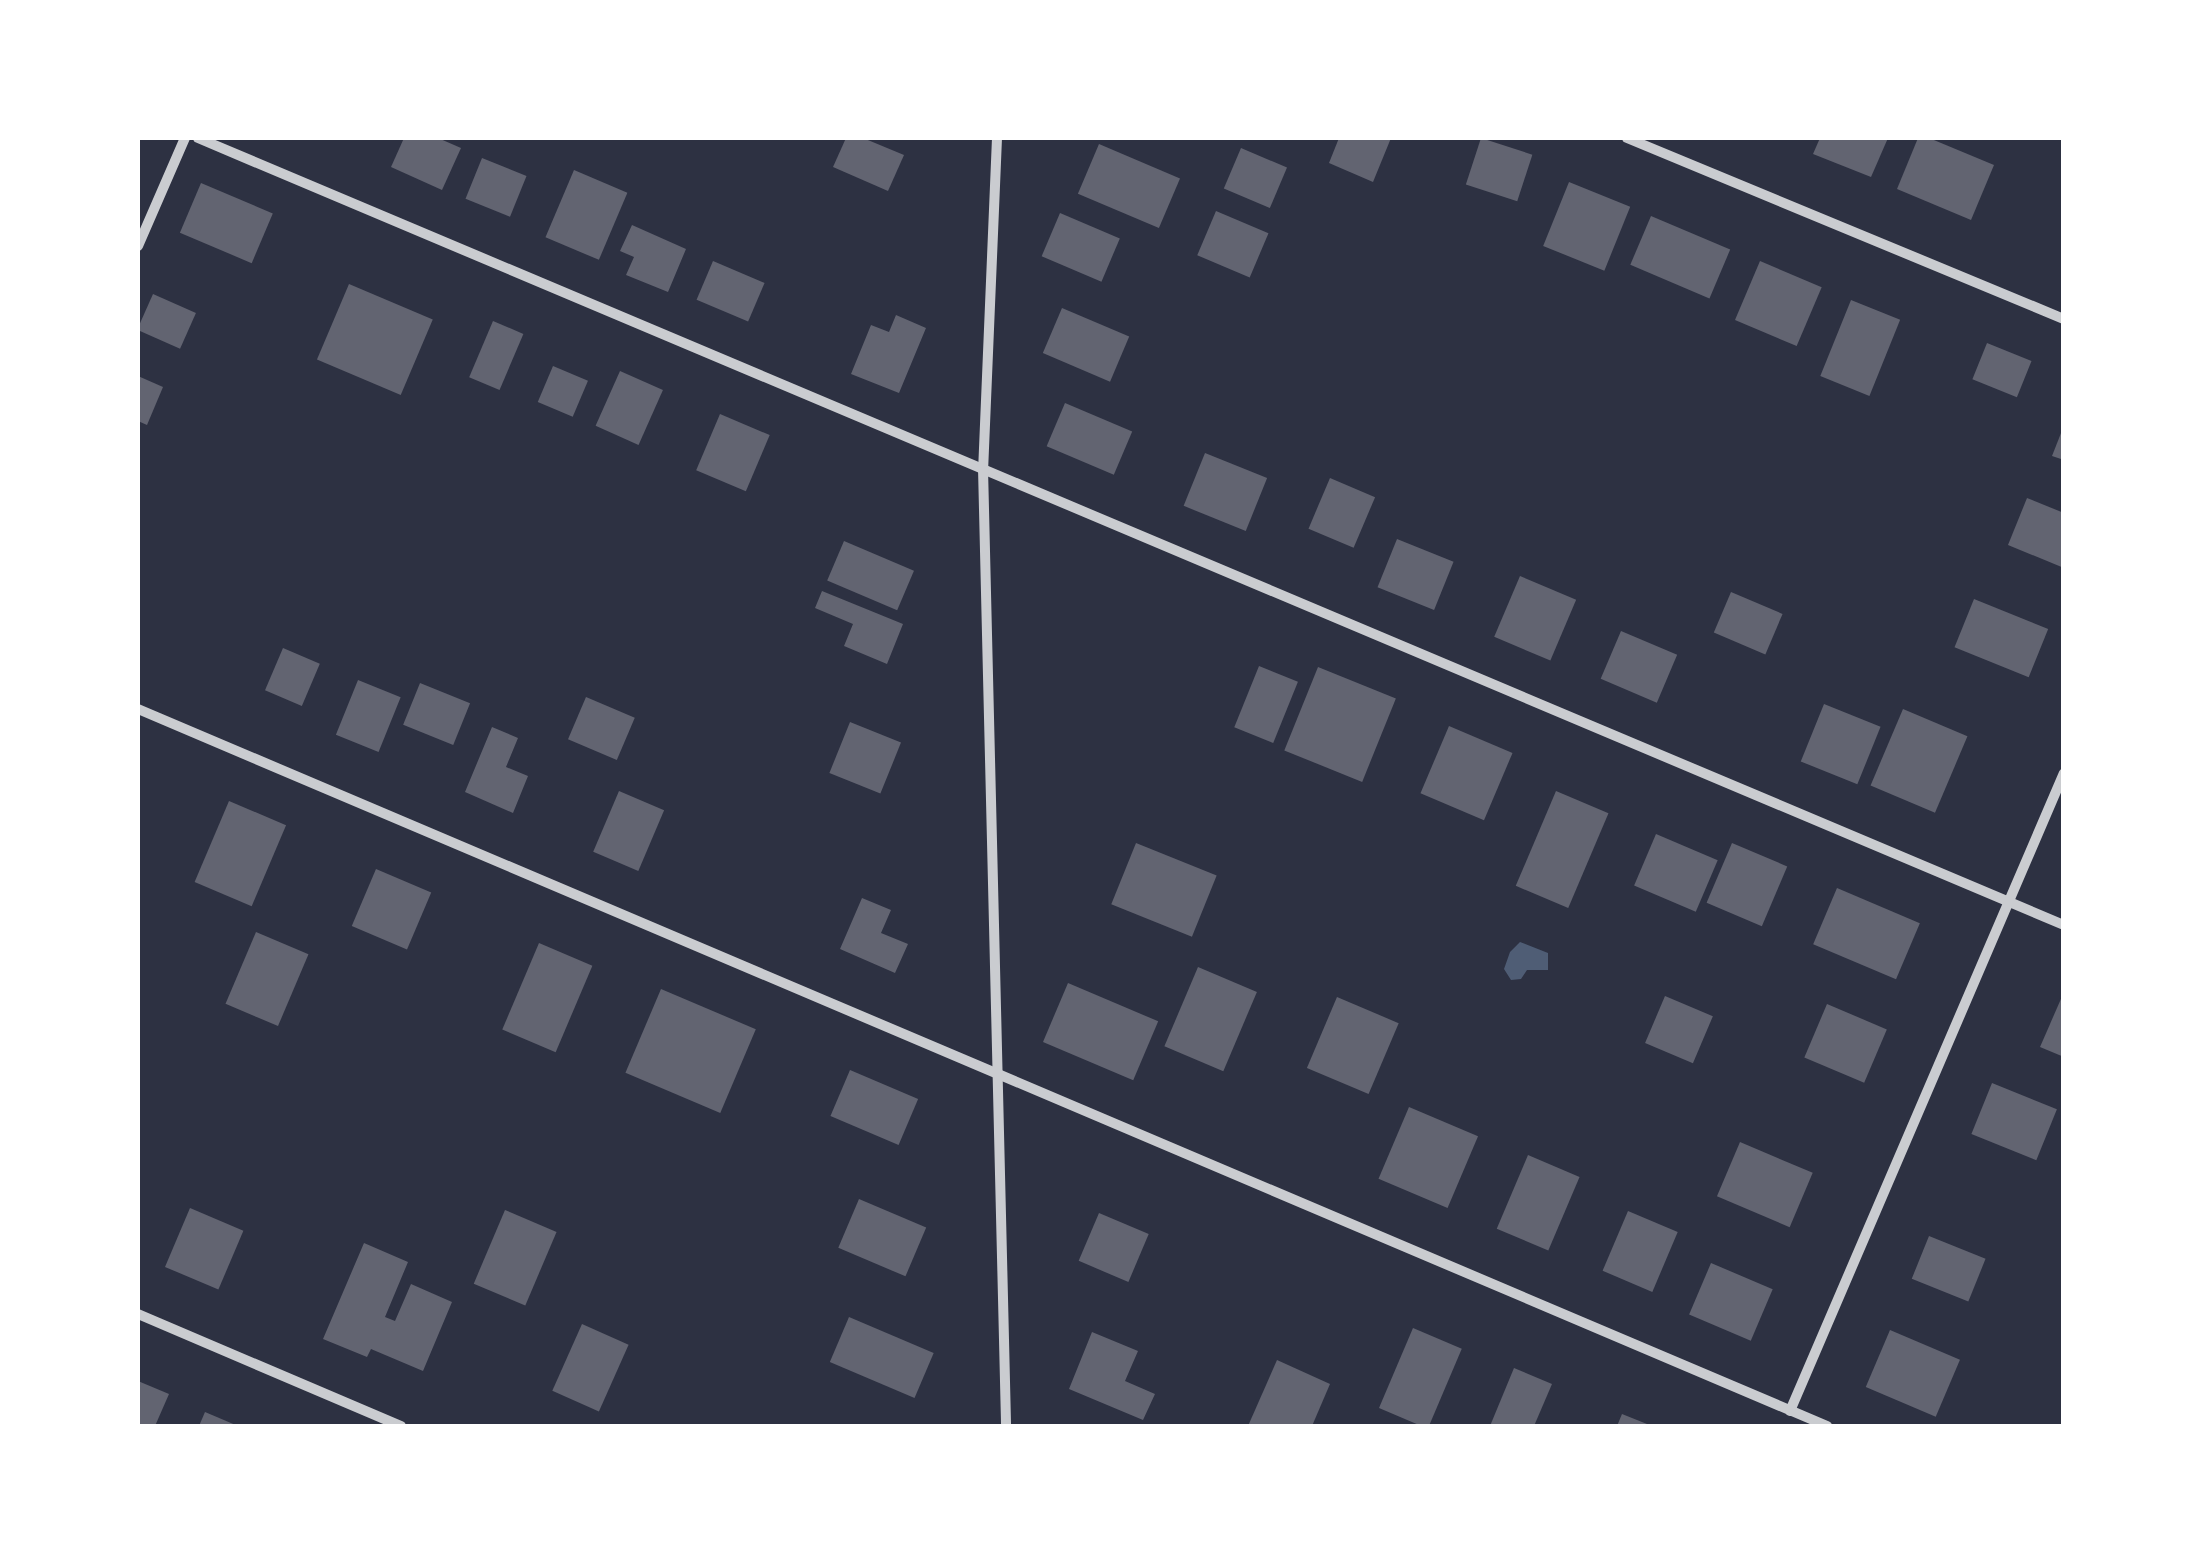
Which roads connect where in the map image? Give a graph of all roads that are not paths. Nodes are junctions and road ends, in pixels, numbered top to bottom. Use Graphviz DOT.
graph roads {
  1 [pos="185,138"];
  2 [pos="198,138"];
  3 [pos="997,138"];
  4 [pos="1627,138"];
  5 [pos="138,246"];
  6 [pos="2064,319"];
  7 [pos="984,468"];
  8 [pos="138,708"];
  9 [pos="2064,773"];
  10 [pos="2008,901"];
  11 [pos="2064,924"];
  12 [pos="999,1073"];
  13 [pos="138,1314"];
  14 [pos="1790,1411"];
  15 [pos="401,1426"];
  16 [pos="1006,1426"];
  17 [pos="1827,1426"];
  1 -- 5 [label="street"];
  2 -- 7 [label="street"];
  3 -- 7 [label="street"];
  4 -- 6 [label="street"];
  7 -- 10 [label="street"];
  7 -- 12 [label="street"];
  8 -- 12 [label="street"];
  9 -- 10 [label="street"];
  10 -- 11 [label="street"];
  10 -- 14 [label="street"];
  12 -- 14 [label="street"];
  12 -- 16 [label="street"];
  13 -- 15 [label="street"];
  14 -- 17 [label="street"];
}
